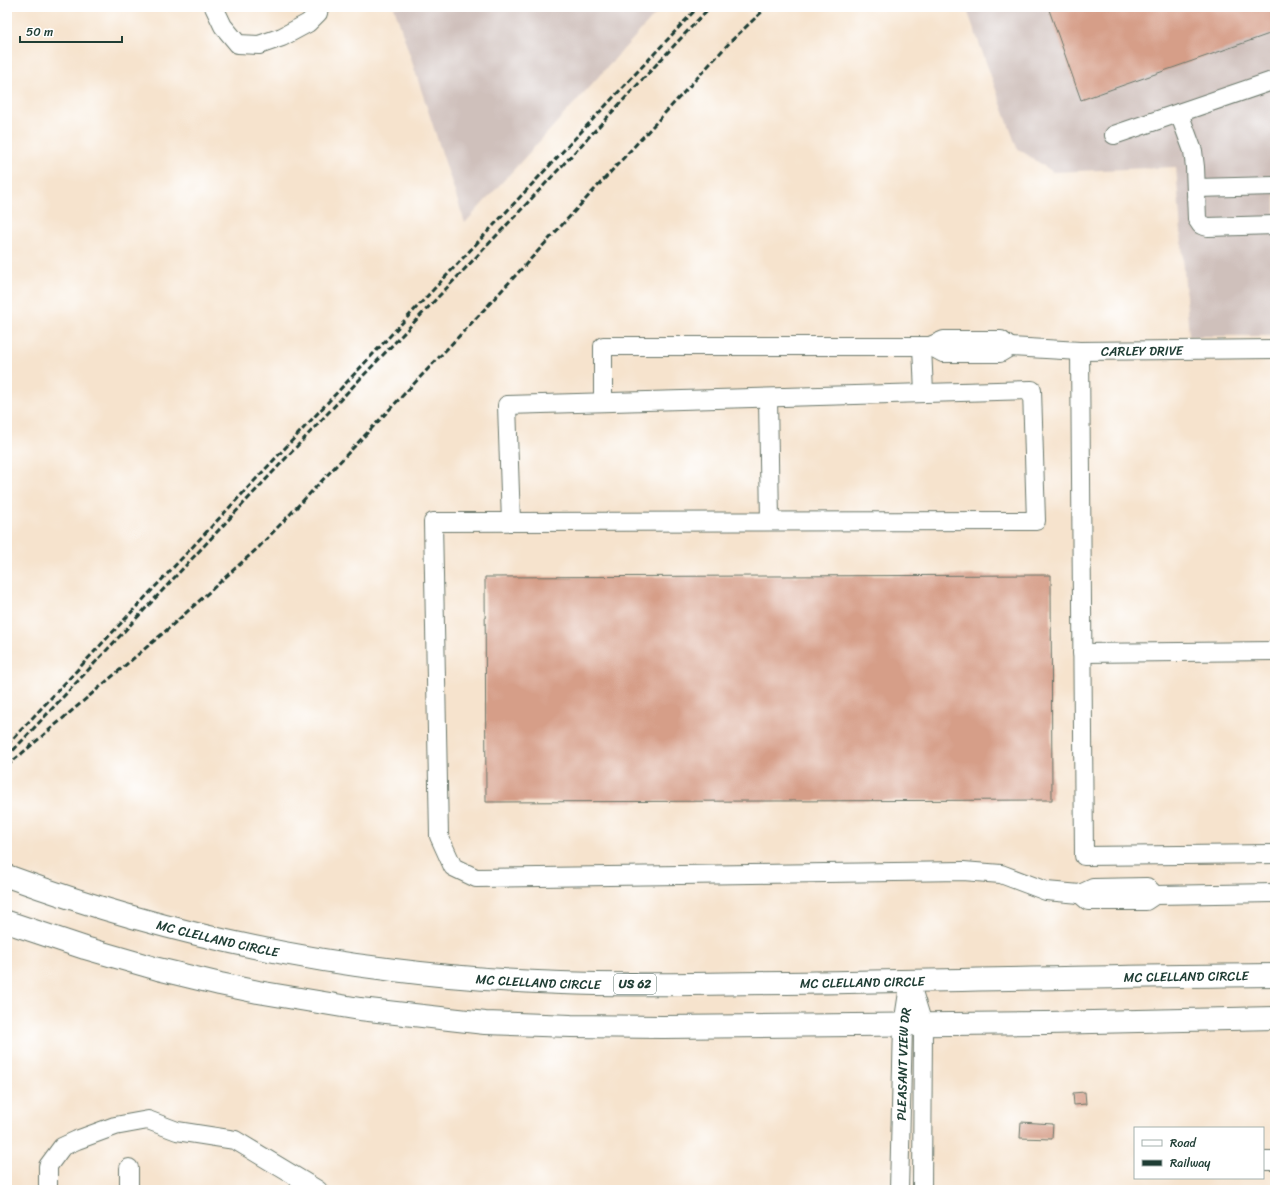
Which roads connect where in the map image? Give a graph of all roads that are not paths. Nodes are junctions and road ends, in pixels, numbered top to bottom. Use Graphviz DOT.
graph roads {
  1 [pos="214,7"];
  2 [pos="319,7"];
  3 [pos="1275,80"];
  4 [pos="1179,113"];
  5 [pos="1114,135"];
  6 [pos="1275,186"];
  7 [pos="1196,188"];
  8 [pos="1275,225"];
  9 [pos="926,346"];
  10 [pos="1275,349"];
  11 [pos="1080,351"];
  12 [pos="924,393"];
  13 [pos="768,398"];
  14 [pos="604,402"];
  15 [pos="770,521"];
  16 [pos="511,522"];
  17 [pos="1275,651"];
  18 [pos="1082,653"];
  19 [pos="1275,854"];
  20 [pos="7,876"];
  21 [pos="1275,893"];
  22 [pos="7,922"];
  23 [pos="1275,975"];
  24 [pos="910,982"];
  25 [pos="1275,1018"];
  26 [pos="913,1025"];
  27 [pos="1264,1161"];
  28 [pos="1275,1161"];
  29 [pos="129,1168"];
  30 [pos="48,1190"];
  31 [pos="129,1190"];
  32 [pos="318,1190"];
  33 [pos="899,1190"];
  34 [pos="922,1190"];
  1 -- 2 [label="street"];
  3 -- 4 [label="street"];
  4 -- 5 [label="street"];
  4 -- 7 [label="street"];
  6 -- 7 [label="street"];
  7 -- 8 [label="street"];
  9 -- 11 [label="street, CARLEY DRIVE"];
  9 -- 12 [label="street"];
  9 -- 14 [label="street, CARLEY DRIVE"];
  10 -- 11 [label="street, CARLEY DRIVE"];
  11 -- 18 [label="street"];
  12 -- 13 [label="street"];
  12 -- 15 [label="street"];
  13 -- 14 [label="street"];
  13 -- 15 [label="street"];
  14 -- 16 [label="street"];
  15 -- 16 [label="street"];
  16 -- 21 [label="street"];
  17 -- 18 [label="street"];
  18 -- 19 [label="street"];
  20 -- 24 [label="highway, MC CLELLAND CIRCLE / US 62"];
  22 -- 26 [label="highway"];
  23 -- 24 [label="highway, MC CLELLAND CIRCLE / US 62"];
  24 -- 26 [label="street, PLEASANT VIEW DR"];
  25 -- 26 [label="highway"];
  26 -- 33 [label="street, PLEASANT VIEW DR"];
  26 -- 34 [label="street, PLEASANT VIEW DR"];
  27 -- 28 [label="street"];
  29 -- 31 [label="street"];
  30 -- 32 [label="street"];
}
